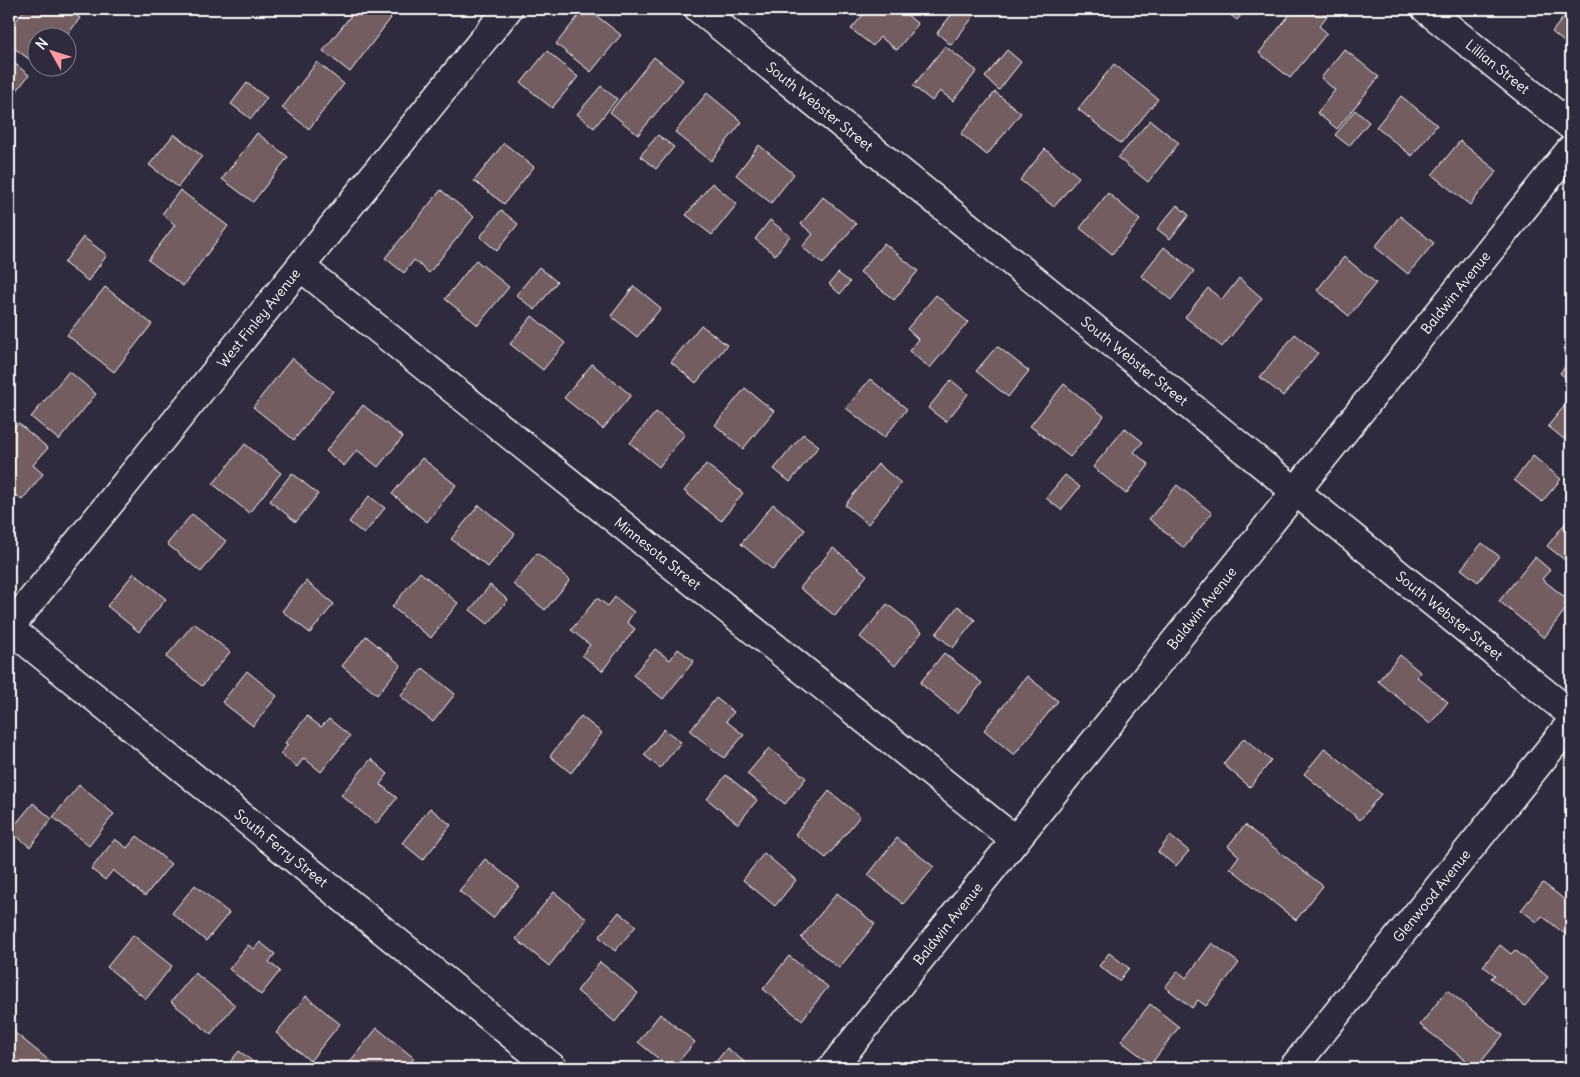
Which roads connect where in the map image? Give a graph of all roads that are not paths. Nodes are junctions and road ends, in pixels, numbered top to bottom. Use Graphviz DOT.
graph roads {
  1 [pos="508,9"];
  2 [pos="698,9"];
  3 [pos="1426,9"];
  4 [pos="1571,126"];
  5 [pos="1571,149"];
  6 [pos="302,268"];
  7 [pos="1296,491"];
  8 [pos="9,628"];
  9 [pos="1571,714"];
  10 [pos="1571,723"];
  11 [pos="1015,840"];
  12 [pos="553,1068"];
  13 [pos="832,1068"];
  14 [pos="1293,1068"];
  1 -- 6 [label="street, West Finley Avenue"];
  2 -- 7 [label="street, South Webster Street"];
  3 -- 4 [label="street, Lillian Street"];
  5 -- 7 [label="street, Baldwin Avenue"];
  6 -- 8 [label="street, West Finley Avenue"];
  6 -- 11 [label="street, Minnesota Street"];
  7 -- 9 [label="street, South Webster Street"];
  7 -- 11 [label="street, Baldwin Avenue"];
  8 -- 12 [label="street, South Ferry Street"];
  10 -- 14 [label="street, Glenwood Avenue"];
  11 -- 13 [label="street, Baldwin Avenue"];
}
